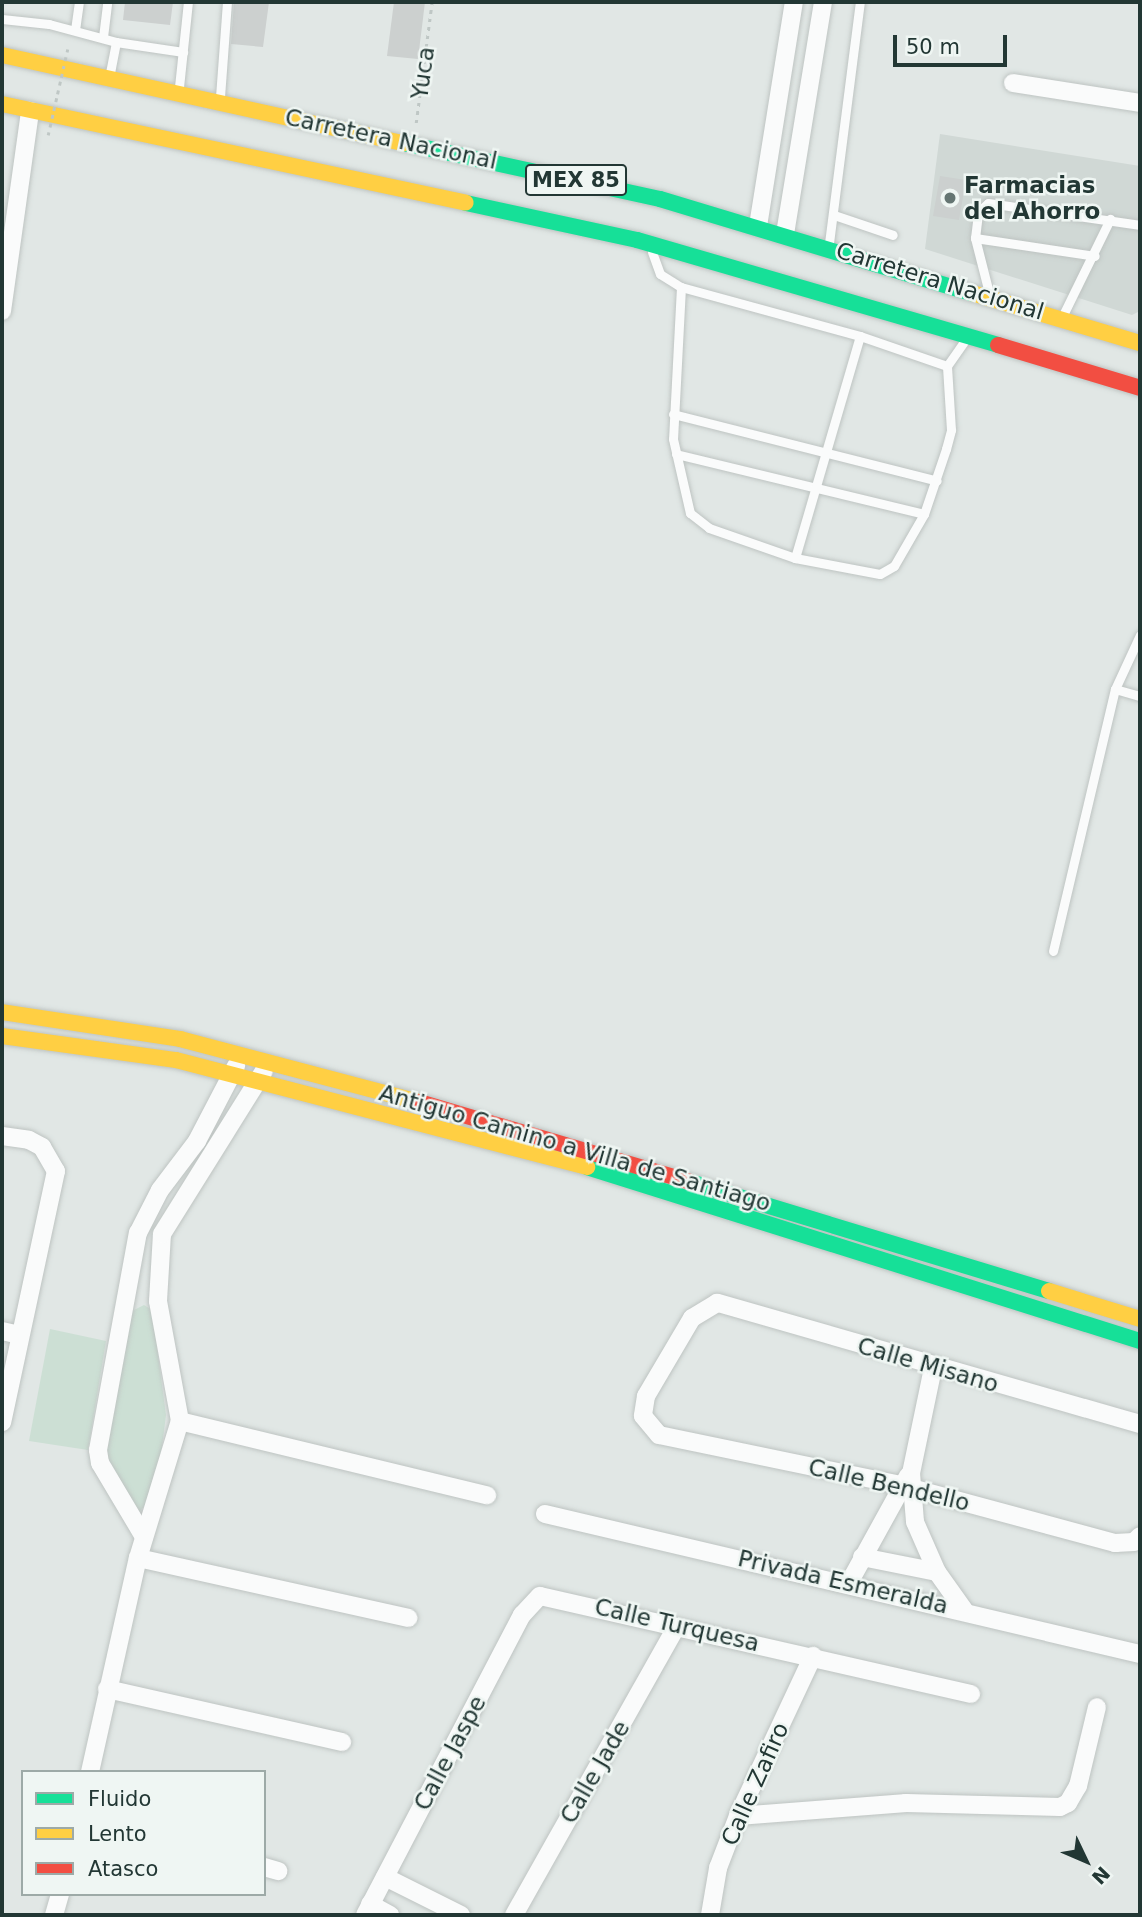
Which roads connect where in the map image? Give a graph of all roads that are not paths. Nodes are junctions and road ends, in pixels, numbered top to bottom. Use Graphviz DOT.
graph roads {
  1 [pos="79,2"];
  2 [pos="107,2"];
  3 [pos="188,2"];
  4 [pos="227,2"];
  5 [pos="794,2"];
  6 [pos="823,2"];
  7 [pos="860,2"];
  8 [pos="2,19"];
  9 [pos="75,30"];
  10 [pos="103,37"];
  11 [pos="116,42"];
  12 [pos="183,52"];
  13 [pos="2,55"];
  14 [pos="110,78"];
  15 [pos="1013,83"];
  16 [pos="178,93"];
  17 [pos="220,102"];
  18 [pos="1140,103"];
  19 [pos="2,104"];
  20 [pos="30,111"];
  21 [pos="834,215"];
  22 [pos="1110,219"];
  23 [pos="1140,225"];
  24 [pos="758,226"];
  25 [pos="785,234"];
  26 [pos="893,234"];
  27 [pos="975,238"];
  28 [pos="649,243"];
  29 [pos="829,247"];
  30 [pos="1095,256"];
  31 [pos="681,287"];
  32 [pos="989,295"];
  33 [pos="2,311"];
  34 [pos="1061,317"];
  35 [pos="860,336"];
  36 [pos="969,336"];
  37 [pos="1138,341"];
  38 [pos="947,366"];
  39 [pos="1140,388"];
  40 [pos="673,414"];
  41 [pos="676,454"];
  42 [pos="828,454"];
  43 [pos="937,481"];
  44 [pos="816,486"];
  45 [pos="924,514"];
  46 [pos="795,558"];
  47 [pos="1140,635"];
  48 [pos="1115,689"];
  49 [pos="1140,696"];
  50 [pos="1053,951"];
  51 [pos="2,1012"];
  52 [pos="2,1036"];
  53 [pos="240,1056"];
  54 [pos="267,1061"];
  55 [pos="233,1075"];
  56 [pos="260,1082"];
  57 [pos="2,1136"];
  58 [pos="128,1301"];
  59 [pos="158,1301"];
  60 [pos="1140,1319"];
  61 [pos="10,1333"];
  62 [pos="1140,1340"];
  63 [pos="933,1368"];
  64 [pos="180,1421"];
  65 [pos="2,1422"];
  66 [pos="646,1424"];
  67 [pos="1140,1424"];
  68 [pos="908,1482"];
  69 [pos="487,1495"];
  70 [pos="545,1514"];
  71 [pos="144,1537"];
  72 [pos="1137,1539"];
  73 [pos="862,1557"];
  74 [pos="138,1558"];
  75 [pos="937,1572"];
  76 [pos="849,1583"];
  77 [pos="540,1596"];
  78 [pos="964,1609"];
  79 [pos="408,1618"];
  80 [pos="676,1628"];
  81 [pos="1140,1654"];
  82 [pos="813,1656"];
  83 [pos="107,1689"];
  84 [pos="971,1694"];
  85 [pos="1097,1707"];
  86 [pos="342,1742"];
  87 [pos="90,1770"];
  88 [pos="738,1816"];
  89 [pos="385,1877"];
  90 [pos="59,1896"];
  91 [pos="368,1910"];
  92 [pos="54,1915"];
  93 [pos="390,1915"];
  94 [pos="461,1915"];
  95 [pos="514,1915"];
  96 [pos="710,1915"];
  1 -- 9 [label="lane"];
  2 -- 10 [label="lane"];
  3 -- 12 [label="lane"];
  4 -- 17 [label="lane"];
  5 -- 24 [label="street"];
  6 -- 25 [label="street"];
  7 -- 21 [label="lane"];
  8 -- 9 [label="lane"];
  9 -- 10 [label="lane"];
  10 -- 11 [label="lane"];
  11 -- 12 [label="lane"];
  11 -- 14 [label="lane"];
  12 -- 16 [label="lane"];
  13 -- 14 [label="main road, Carretera Nacional / MEX 85"];
  14 -- 16 [label="main road, Carretera Nacional / MEX 85"];
  15 -- 18 [label="street"];
  16 -- 17 [label="main road, Carretera Nacional / MEX 85"];
  17 -- 24 [label="main road, Carretera Nacional / MEX 85"];
  19 -- 20 [label="main road, Carretera Nacional / MEX 85"];
  20 -- 28 [label="main road, Carretera Nacional / MEX 85"];
  20 -- 33 [label="street"];
  21 -- 26 [label="lane"];
  21 -- 29 [label="lane"];
  22 -- 23 [label="lane"];
  22 -- 27 [label="lane"];
  22 -- 30 [label="lane"];
  24 -- 25 [label="main road, Carretera Nacional / MEX 85"];
  25 -- 29 [label="main road, Carretera Nacional / MEX 85"];
  27 -- 30 [label="lane"];
  27 -- 32 [label="lane"];
  28 -- 31 [label="lane"];
  28 -- 36 [label="main road, Carretera Nacional / MEX 85"];
  29 -- 32 [label="main road, Carretera Nacional / MEX 85"];
  30 -- 34 [label="lane"];
  31 -- 35 [label="lane"];
  31 -- 40 [label="lane"];
  32 -- 34 [label="main road, Carretera Nacional / MEX 85"];
  34 -- 37 [label="main road, Carretera Nacional / MEX 85"];
  35 -- 38 [label="lane"];
  35 -- 42 [label="lane"];
  36 -- 38 [label="lane"];
  36 -- 39 [label="main road, Carretera Nacional / MEX 85"];
  38 -- 43 [label="lane"];
  40 -- 41 [label="lane"];
  40 -- 42 [label="lane"];
  41 -- 44 [label="lane"];
  41 -- 46 [label="lane"];
  42 -- 43 [label="lane"];
  42 -- 44 [label="lane"];
  43 -- 45 [label="lane"];
  44 -- 45 [label="lane"];
  44 -- 46 [label="lane"];
  45 -- 46 [label="lane"];
  47 -- 48 [label="lane"];
  48 -- 49 [label="lane"];
  48 -- 50 [label="lane"];
  51 -- 53 [label="main road, Antiguo Camino a Villa de Santiago"];
  52 -- 55 [label="main road"];
  53 -- 54 [label="main road, Antiguo Camino a Villa de Santiago"];
  53 -- 55 [label="street"];
  54 -- 56 [label="street"];
  54 -- 60 [label="main road, Antiguo Camino a Villa de Santiago"];
  55 -- 56 [label="main road"];
  55 -- 58 [label="street"];
  56 -- 59 [label="street"];
  56 -- 62 [label="main road"];
  57 -- 61 [label="street"];
  58 -- 59 [label="street"];
  58 -- 71 [label="street"];
  59 -- 64 [label="street"];
  61 -- 65 [label="street"];
  63 -- 66 [label="street, Calle Misano"];
  63 -- 67 [label="street, Calle Misano"];
  63 -- 68 [label="street"];
  64 -- 69 [label="street"];
  64 -- 71 [label="street"];
  66 -- 68 [label="street, Calle Bendello"];
  68 -- 72 [label="street, Calle Bendello"];
  68 -- 73 [label="street"];
  68 -- 75 [label="street"];
  70 -- 76 [label="street, Privada Esmeralda"];
  71 -- 74 [label="street"];
  73 -- 75 [label="street"];
  73 -- 76 [label="street"];
  74 -- 79 [label="street"];
  74 -- 83 [label="street"];
  75 -- 78 [label="street"];
  76 -- 78 [label="street, Privada Esmeralda"];
  77 -- 80 [label="street, Calle Turquesa"];
  77 -- 89 [label="street, Calle Jaspe"];
  78 -- 81 [label="street, Privada Esmeralda"];
  80 -- 82 [label="street, Calle Turquesa"];
  80 -- 95 [label="street, Calle Jade"];
  82 -- 84 [label="street, Calle Turquesa"];
  82 -- 88 [label="street, Calle Zafiro"];
  83 -- 86 [label="street"];
  83 -- 87 [label="street"];
  85 -- 88 [label="street"];
  88 -- 96 [label="street, Calle Zafiro"];
  89 -- 91 [label="street, Calle Jaspe"];
  89 -- 94 [label="street"];
  90 -- 92 [label="street"];
  91 -- 93 [label="street"];
}
